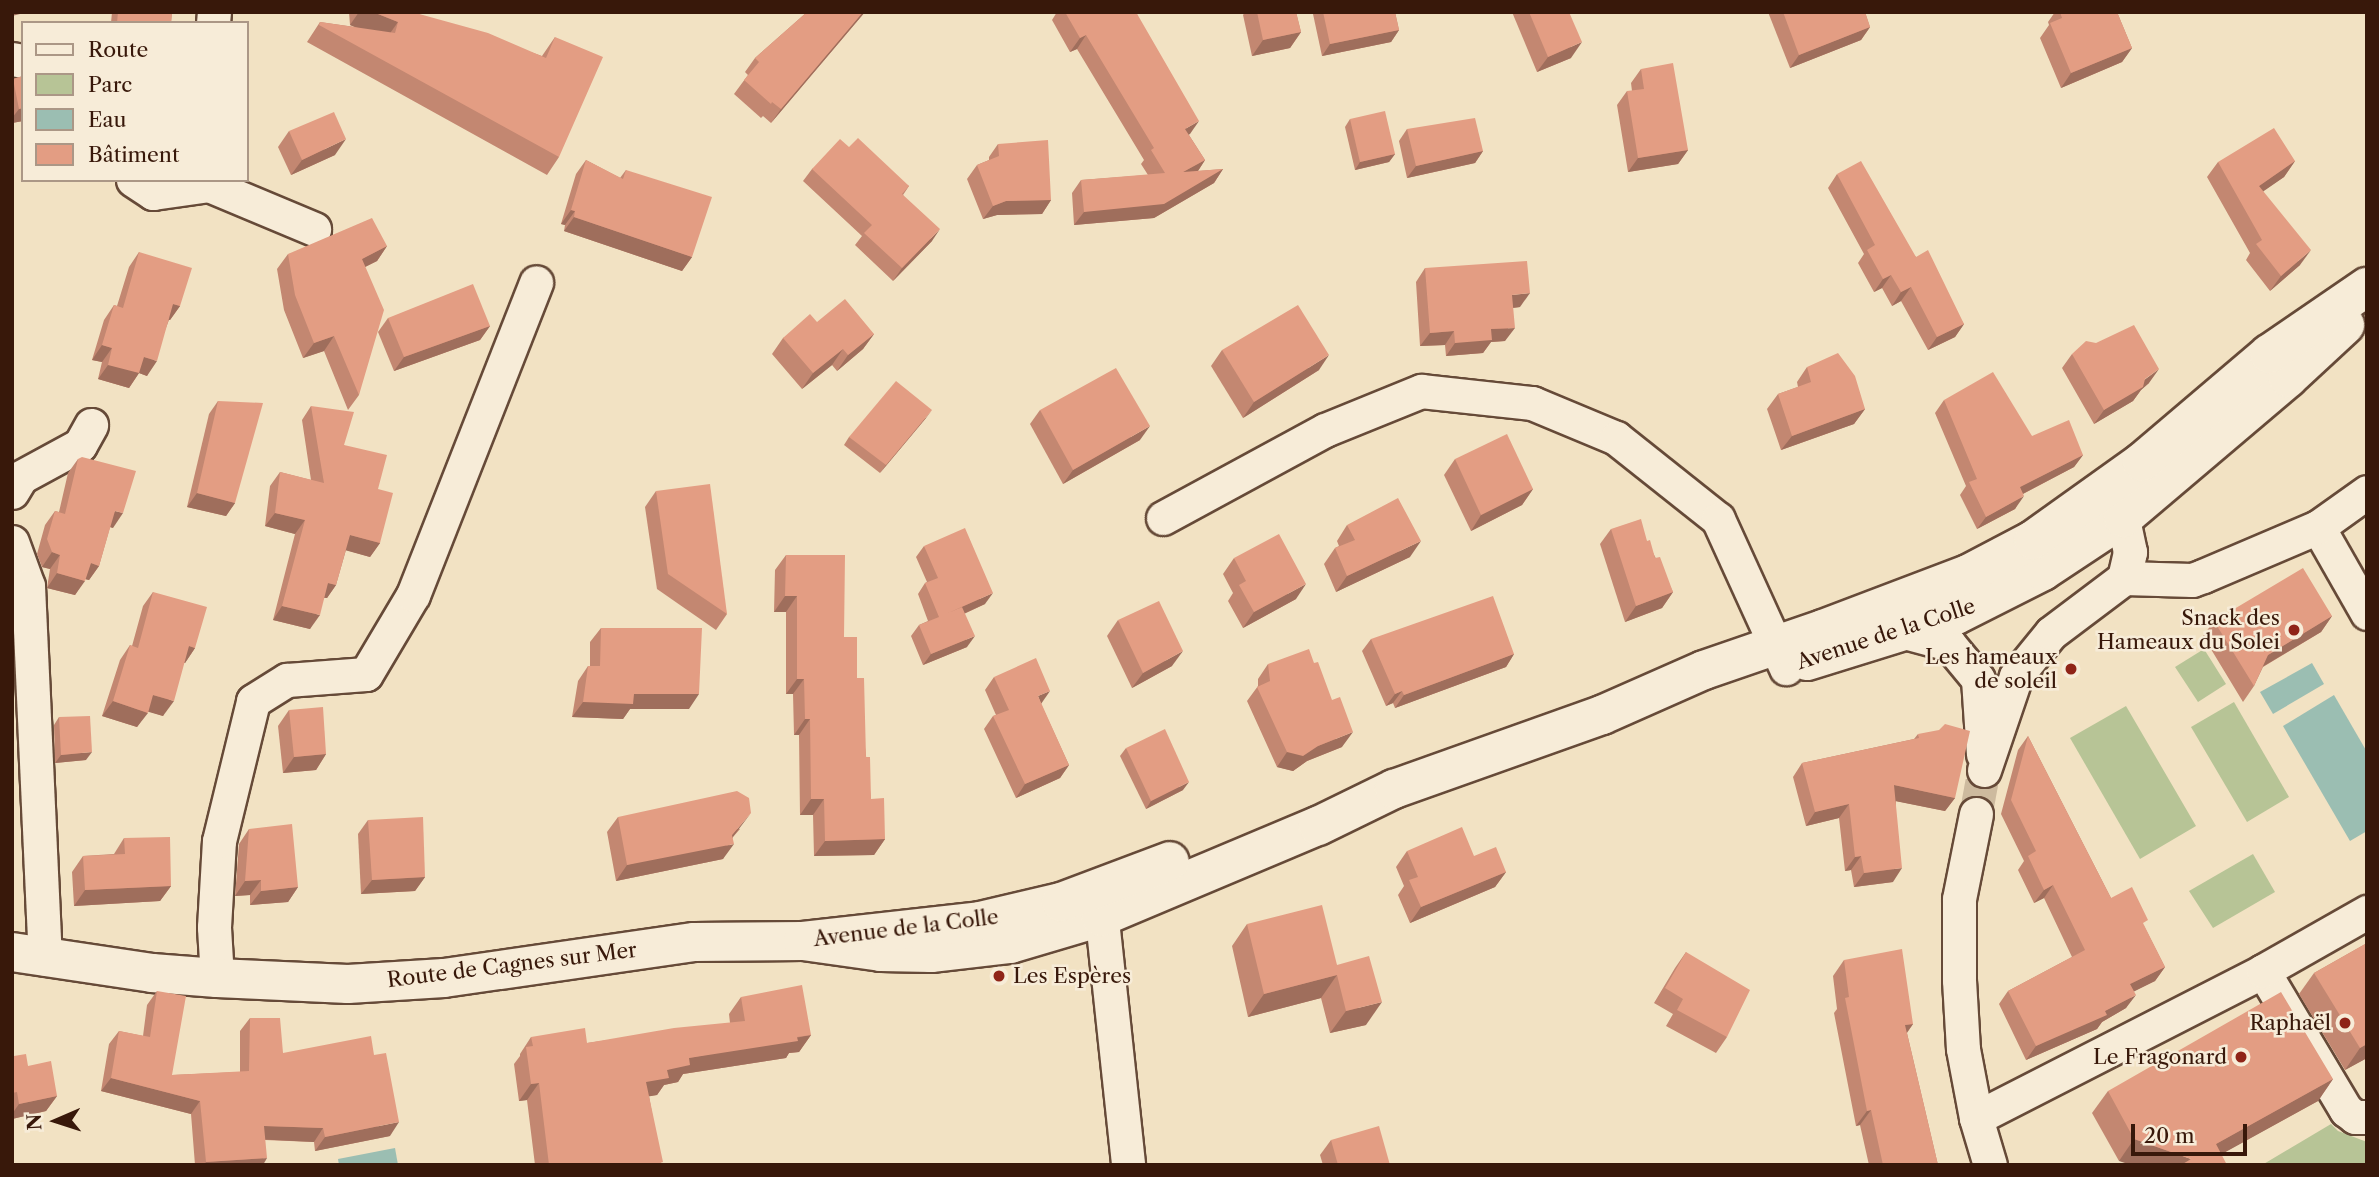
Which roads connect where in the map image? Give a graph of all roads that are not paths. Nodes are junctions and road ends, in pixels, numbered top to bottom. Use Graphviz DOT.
graph roads {
  1 [pos="136,182"];
  2 [pos="314,229"];
  3 [pos="536,282"];
  4 [pos="2367,287"];
  5 [pos="2367,304"];
  6 [pos="91,425"];
  7 [pos="12,492"];
  8 [pos="2367,492"];
  9 [pos="1163,518"];
  10 [pos="2123,519"];
  11 [pos="2318,527"];
  12 [pos="12,542"];
  13 [pos="2124,579"];
  14 [pos="2367,612"];
  15 [pos="1902,631"];
  16 [pos="1782,657"];
  17 [pos="1976,814"];
  18 [pos="1100,903"];
  19 [pos="2367,912"];
  20 [pos="803,941"];
  21 [pos="29,955"];
  22 [pos="2263,971"];
  23 [pos="217,978"];
  24 [pos="2367,1117"];
  25 [pos="1976,1118"];
  26 [pos="1128,1165"];
  27 [pos="1990,1165"];
  1 -- 2 [label="street"];
  3 -- 23 [label="street"];
  4 -- 16 [label="main road, Avenue de la Colle"];
  5 -- 10 [label="main road, Avenue de la Colle"];
  6 -- 7 [label="street"];
  8 -- 11 [label="street"];
  9 -- 16 [label="street"];
  10 -- 13 [label="street"];
  10 -- 15 [label="main road, Avenue de la Colle"];
  11 -- 13 [label="street"];
  11 -- 14 [label="street"];
  12 -- 21 [label="street"];
  13 -- 15 [label="street"];
  15 -- 16 [label="main road, Avenue de la Colle"];
  16 -- 18 [label="main road, Avenue de la Colle"];
  17 -- 25 [label="street"];
  18 -- 20 [label="main road, Avenue de la Colle"];
  18 -- 26 [label="street"];
  19 -- 22 [label="street"];
  20 -- 23 [label="main road, Route de Cagnes sur Mer"];
  21 -- 23 [label="main road, Route de Cagnes sur Mer"];
  22 -- 24 [label="street"];
  22 -- 25 [label="street"];
  25 -- 27 [label="street"];
}
